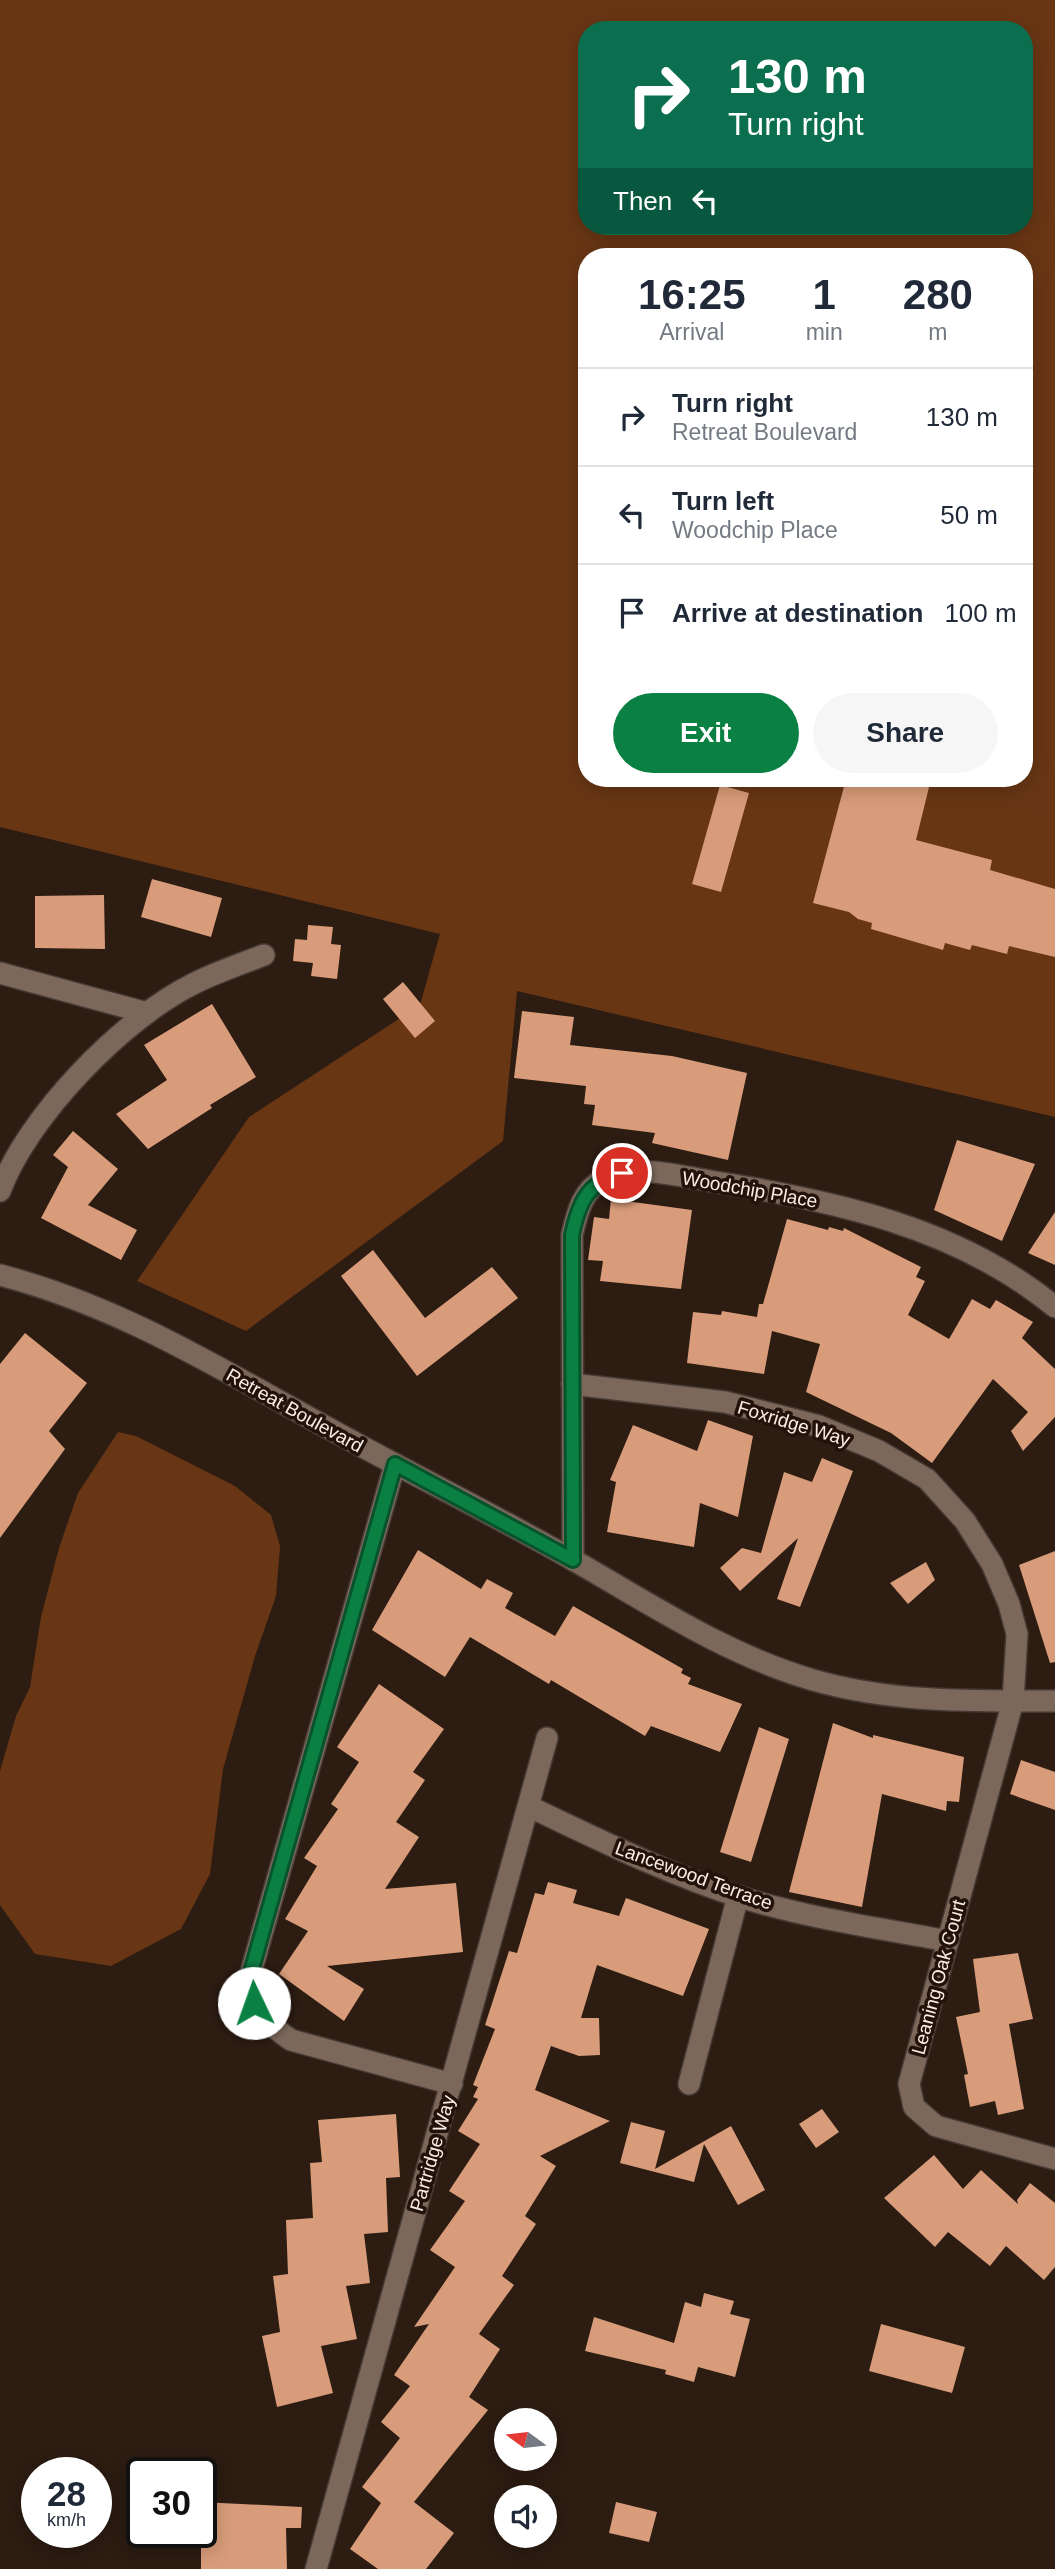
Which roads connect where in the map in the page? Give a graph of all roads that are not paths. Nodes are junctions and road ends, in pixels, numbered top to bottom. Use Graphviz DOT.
graph roads {
  1 [pos="264,955"];
  2 [pos="0,973"];
  3 [pos="147,1013"];
  4 [pos="0,1191"];
  5 [pos="0,1275"];
  6 [pos="1055,1307"];
  7 [pos="572,1384"];
  8 [pos="395,1464"];
  9 [pos="573,1560"];
  10 [pos="1013,1701"];
  11 [pos="1055,1701"];
  12 [pos="547,1738"];
  13 [pos="530,1807"];
  14 [pos="738,1896"];
  15 [pos="948,1941"];
  16 [pos="452,2084"];
  17 [pos="689,2084"];
  18 [pos="1055,2159"];
  19 [pos="316,2569"];
  1 -- 3 [label="street"];
  2 -- 3 [label="street"];
  3 -- 4 [label="street"];
  5 -- 8 [label="street, Retreat Boulevard"];
  6 -- 7 [label="street, Woodchip Place"];
  7 -- 9 [label="street, Woodchip Place"];
  7 -- 10 [label="street, Foxridge Way"];
  8 -- 9 [label="street, Retreat Boulevard"];
  8 -- 16 [label="street"];
  9 -- 10 [label="street, Retreat Boulevard"];
  10 -- 11 [label="street, Retreat Boulevard"];
  10 -- 15 [label="street, Leaning Oak Court"];
  12 -- 13 [label="street, Partridge Way"];
  13 -- 14 [label="street, Lancewood Terrace"];
  13 -- 16 [label="street, Partridge Way"];
  14 -- 15 [label="street, Lancewood Terrace"];
  14 -- 17 [label="street"];
  15 -- 18 [label="street, Leaning Oak Court"];
  16 -- 19 [label="street, Partridge Way"];
}
